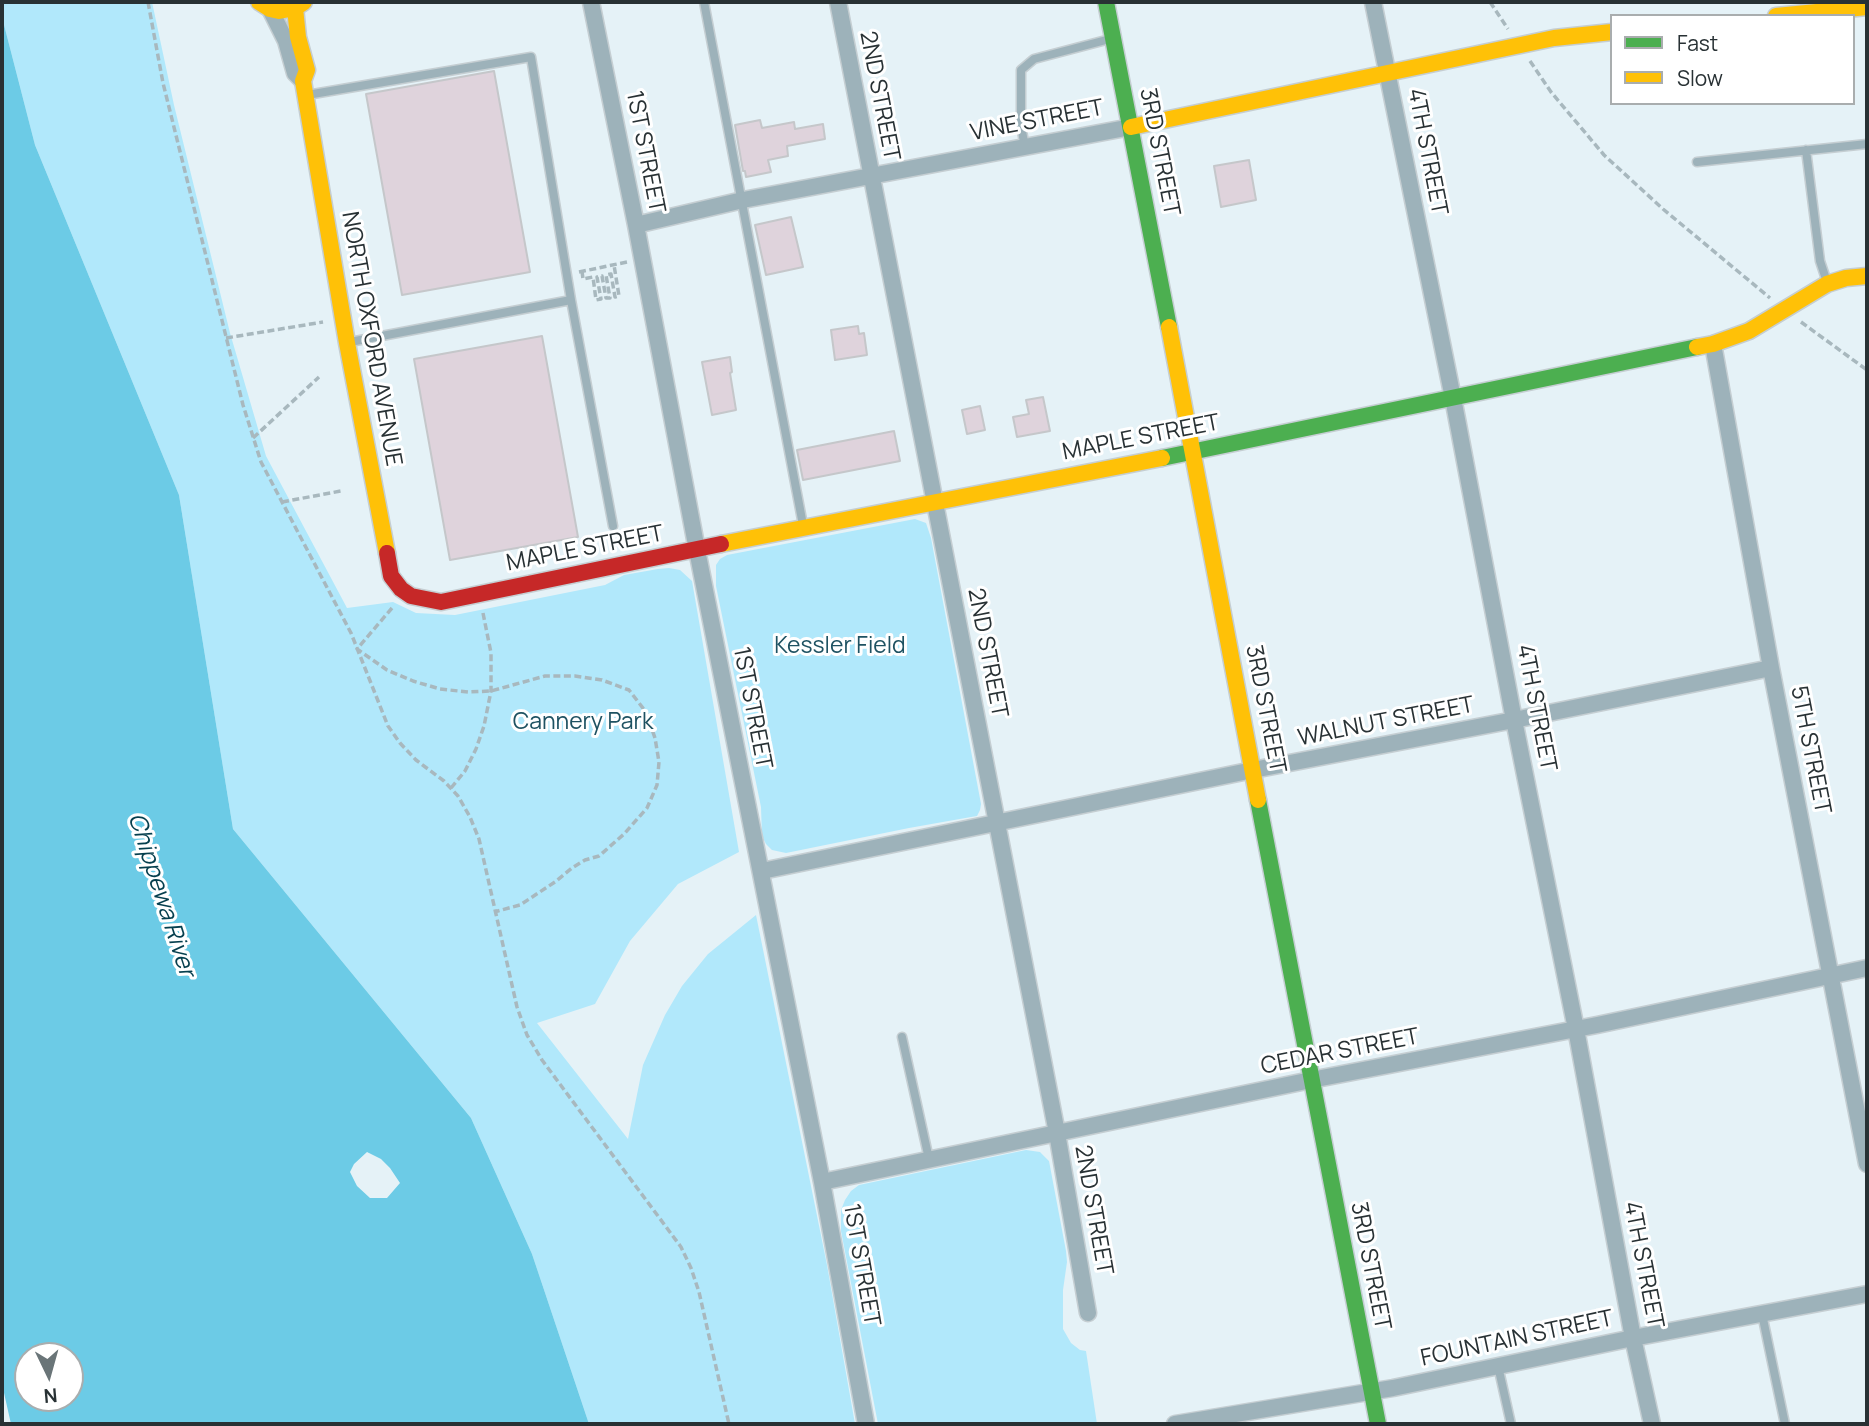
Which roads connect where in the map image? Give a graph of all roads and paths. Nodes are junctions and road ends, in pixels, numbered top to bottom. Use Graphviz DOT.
graph roads {
  1 [pos="148,2"];
  2 [pos="592,2"];
  3 [pos="704,2"];
  4 [pos="838,2"];
  5 [pos="1106,2"];
  6 [pos="1373,2"];
  7 [pos="1490,2"];
  8 [pos="300,5"];
  9 [pos="265,6"];
  10 [pos="1867,7"];
  11 [pos="1796,14"];
  12 [pos="1610,32"];
  13 [pos="1113,38"];
  14 [pos="1519,46"];
  15 [pos="1388,75"];
  16 [pos="305,88"];
  17 [pos="1131,127"];
  18 [pos="1867,144"];
  19 [pos="1025,147"];
  20 [pos="1806,150"];
  21 [pos="1697,162"];
  22 [pos="872,176"];
  23 [pos="743,200"];
  24 [pos="636,225"];
  25 [pos="634,261"];
  26 [pos="614,265"];
  27 [pos="589,270"];
  28 [pos="582,271"];
  29 [pos="1867,276"];
  30 [pos="1827,284"];
  31 [pos="571,299"];
  32 [pos="1785,310"];
  33 [pos="323,322"];
  34 [pos="226,338"];
  35 [pos="347,343"];
  36 [pos="1713,344"];
  37 [pos="1867,370"];
  38 [pos="319,377"];
  39 [pos="1453,398"];
  40 [pos="253,438"];
  41 [pos="1193,452"];
  42 [pos="341,491"];
  43 [pos="282,502"];
  44 [pos="935,502"];
  45 [pos="613,526"];
  46 [pos="803,527"];
  47 [pos="697,550"];
  48 [pos="411,597"];
  49 [pos="393,607"];
  50 [pos="483,613"];
  51 [pos="358,649"];
  52 [pos="1771,668"];
  53 [pos="491,691"];
  54 [pos="1514,720"];
  55 [pos="1253,770"];
  56 [pos="451,788"];
  57 [pos="995,823"];
  58 [pos="762,871"];
  59 [pos="494,912"];
  60 [pos="1867,968"];
  61 [pos="1831,975"];
  62 [pos="1576,1029"];
  63 [pos="902,1037"];
  64 [pos="1311,1080"];
  65 [pos="1057,1133"];
  66 [pos="929,1159"];
  67 [pos="1867,1164"];
  68 [pos="822,1182"];
  69 [pos="1867,1293"];
  70 [pos="1088,1313"];
  71 [pos="1762,1314"];
  72 [pos="1633,1338"];
  73 [pos="1498,1366"];
  74 [pos="1371,1390"];
  75 [pos="729,1424"];
  76 [pos="866,1424"];
  77 [pos="1175,1424"];
  78 [pos="1378,1424"];
  79 [pos="1511,1424"];
  80 [pos="1652,1424"];
  81 [pos="1785,1424"];
  1 -- 34 [label="path"];
  2 -- 24 [label="street, 1ST STREET"];
  3 -- 23 [label="lane"];
  4 -- 22 [label="street, 2ND STREET"];
  5 -- 13 [label="street, 3RD STREET"];
  6 -- 15 [label="street, 4TH STREET"];
  7 -- 14 [label="path"];
  8 -- 9 [label="street"];
  8 -- 16 [label="street, NORTH OXFORD AVENUE"];
  9 -- 16 [label="street, NORTH OXFORD AVENUE"];
  10 -- 11 [label="street"];
  12 -- 14 [label="street, VINE STREET"];
  13 -- 17 [label="street, 3RD STREET"];
  13 -- 19 [label="lane"];
  14 -- 15 [label="street, VINE STREET"];
  14 -- 32 [label="path"];
  15 -- 17 [label="street, VINE STREET"];
  15 -- 39 [label="street, 4TH STREET"];
  16 -- 31 [label="lane"];
  16 -- 35 [label="street, NORTH OXFORD AVENUE"];
  17 -- 19 [label="street, VINE STREET"];
  17 -- 41 [label="street, 3RD STREET"];
  18 -- 20 [label="lane"];
  19 -- 22 [label="street, VINE STREET"];
  20 -- 21 [label="lane"];
  20 -- 30 [label="lane"];
  22 -- 23 [label="street, VINE STREET"];
  22 -- 44 [label="street, 2ND STREET"];
  23 -- 24 [label="street, VINE STREET"];
  23 -- 46 [label="lane"];
  24 -- 47 [label="street, 1ST STREET"];
  25 -- 26 [label="path"];
  26 -- 27 [label="path"];
  26 -- 28 [label="path"];
  29 -- 30 [label="street, MAPLE STREET"];
  30 -- 32 [label="street, MAPLE STREET"];
  31 -- 35 [label="lane"];
  31 -- 45 [label="lane"];
  32 -- 36 [label="street, MAPLE STREET"];
  32 -- 37 [label="path"];
  33 -- 34 [label="path"];
  34 -- 40 [label="path"];
  35 -- 48 [label="street, NORTH OXFORD AVENUE"];
  36 -- 39 [label="street, MAPLE STREET"];
  36 -- 52 [label="street, 5TH STREET"];
  38 -- 40 [label="path"];
  39 -- 41 [label="street, MAPLE STREET"];
  39 -- 54 [label="street, 4TH STREET"];
  40 -- 43 [label="path"];
  41 -- 44 [label="street, MAPLE STREET"];
  41 -- 55 [label="street, 3RD STREET"];
  42 -- 43 [label="path"];
  43 -- 51 [label="path"];
  44 -- 46 [label="street, MAPLE STREET"];
  44 -- 57 [label="street, 2ND STREET"];
  46 -- 47 [label="street, MAPLE STREET"];
  47 -- 48 [label="street, MAPLE STREET"];
  47 -- 58 [label="street, 1ST STREET"];
  49 -- 51 [label="path"];
  50 -- 53 [label="path"];
  51 -- 53 [label="path"];
  51 -- 56 [label="path"];
  52 -- 54 [label="street, WALNUT STREET"];
  52 -- 61 [label="street, 5TH STREET"];
  53 -- 56 [label="path"];
  53 -- 59 [label="path"];
  54 -- 55 [label="street, WALNUT STREET"];
  54 -- 62 [label="street, 4TH STREET"];
  55 -- 57 [label="street, WALNUT STREET"];
  55 -- 64 [label="street, 3RD STREET"];
  56 -- 59 [label="path"];
  57 -- 58 [label="street, WALNUT STREET"];
  57 -- 65 [label="street, 2ND STREET"];
  58 -- 68 [label="street, 1ST STREET"];
  59 -- 75 [label="path"];
  60 -- 61 [label="street, CEDAR STREET"];
  61 -- 62 [label="street, CEDAR STREET"];
  61 -- 67 [label="street, 5TH STREET"];
  62 -- 64 [label="street, CEDAR STREET"];
  62 -- 72 [label="street, 4TH STREET"];
  63 -- 66 [label="lane"];
  64 -- 65 [label="street, CEDAR STREET"];
  64 -- 74 [label="street, 3RD STREET"];
  65 -- 66 [label="street, CEDAR STREET"];
  65 -- 70 [label="street, 2ND STREET"];
  66 -- 68 [label="street, CEDAR STREET"];
  68 -- 76 [label="street, 1ST STREET"];
  69 -- 71 [label="street, FOUNTAIN STREET"];
  71 -- 72 [label="street, FOUNTAIN STREET"];
  71 -- 81 [label="lane"];
  72 -- 73 [label="street, FOUNTAIN STREET"];
  72 -- 80 [label="street, 4TH STREET"];
  73 -- 74 [label="street, FOUNTAIN STREET"];
  73 -- 79 [label="lane"];
  74 -- 77 [label="street, FOUNTAIN STREET"];
  74 -- 78 [label="street, 3RD STREET"];
}
